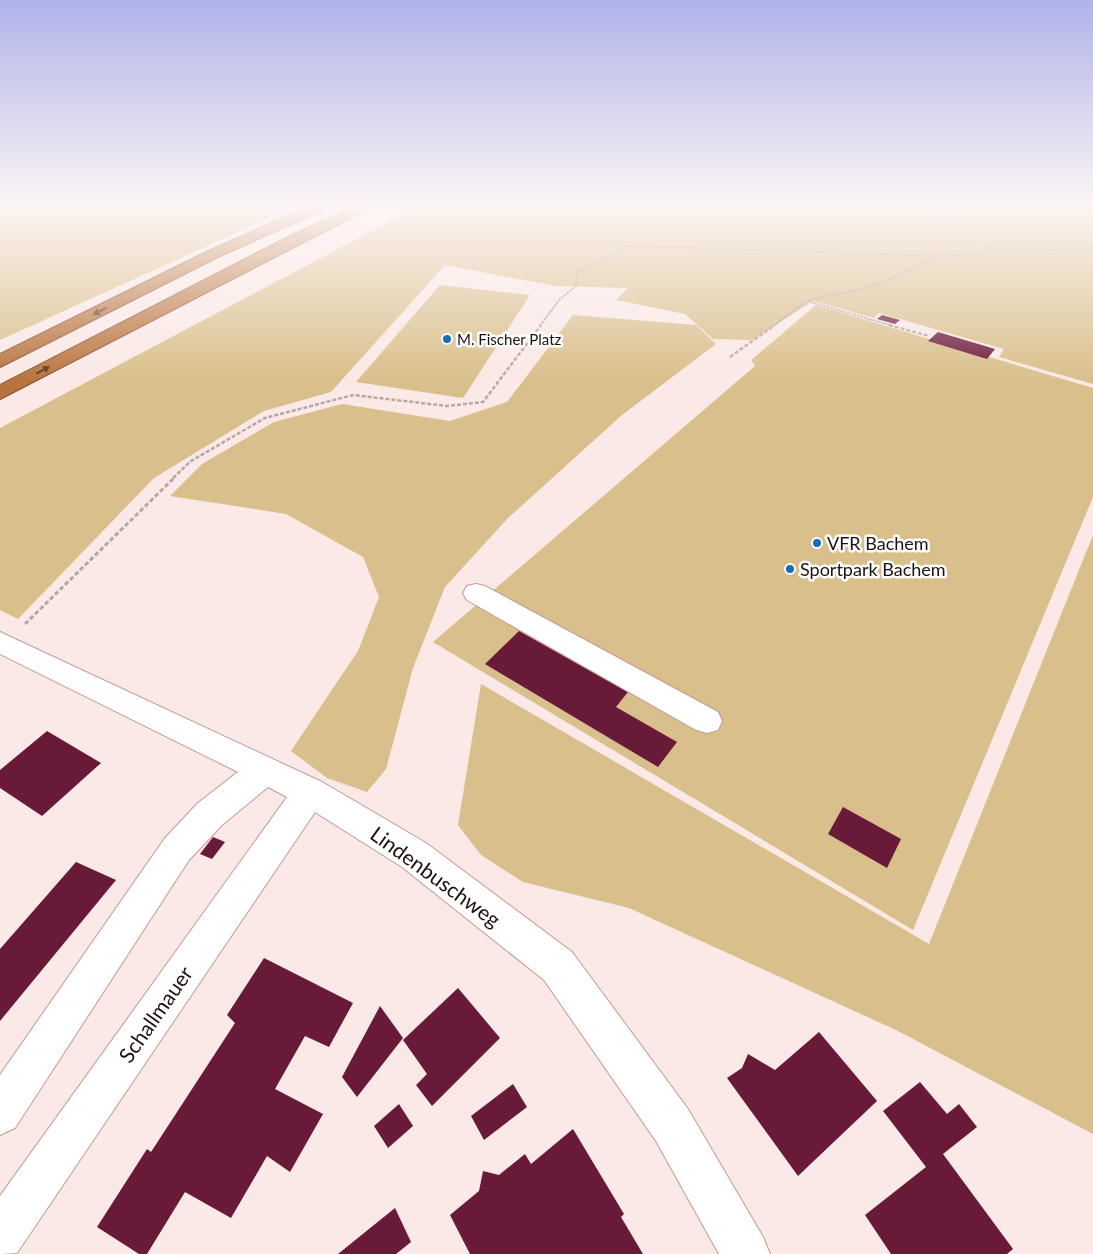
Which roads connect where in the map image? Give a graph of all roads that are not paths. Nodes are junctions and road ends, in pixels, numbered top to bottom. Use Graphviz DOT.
graph roads {
  1 [pos="190,266"];
  2 [pos="244,266"];
  3 [pos="0,361"];
  4 [pos="0,392"];
  5 [pos="476,593"];
  6 [pos="2,643"];
  7 [pos="707,721"];
  8 [pos="265,770"];
  9 [pos="310,792"];
  10 [pos="0,1113"];
  11 [pos="0,1236"];
  12 [pos="746,1254"];
  1 -- 3 [label="highway, one-way"];
  4 -- 2 [label="highway, one-way"];
  5 -- 7 [label="street"];
  6 -- 8 [label="street, Lindenbuschweg"];
  8 -- 9 [label="street, Lindenbuschweg"];
  8 -- 10 [label="street"];
  9 -- 11 [label="street, Schallmauer"];
  9 -- 12 [label="street, Lindenbuschweg"];
}
